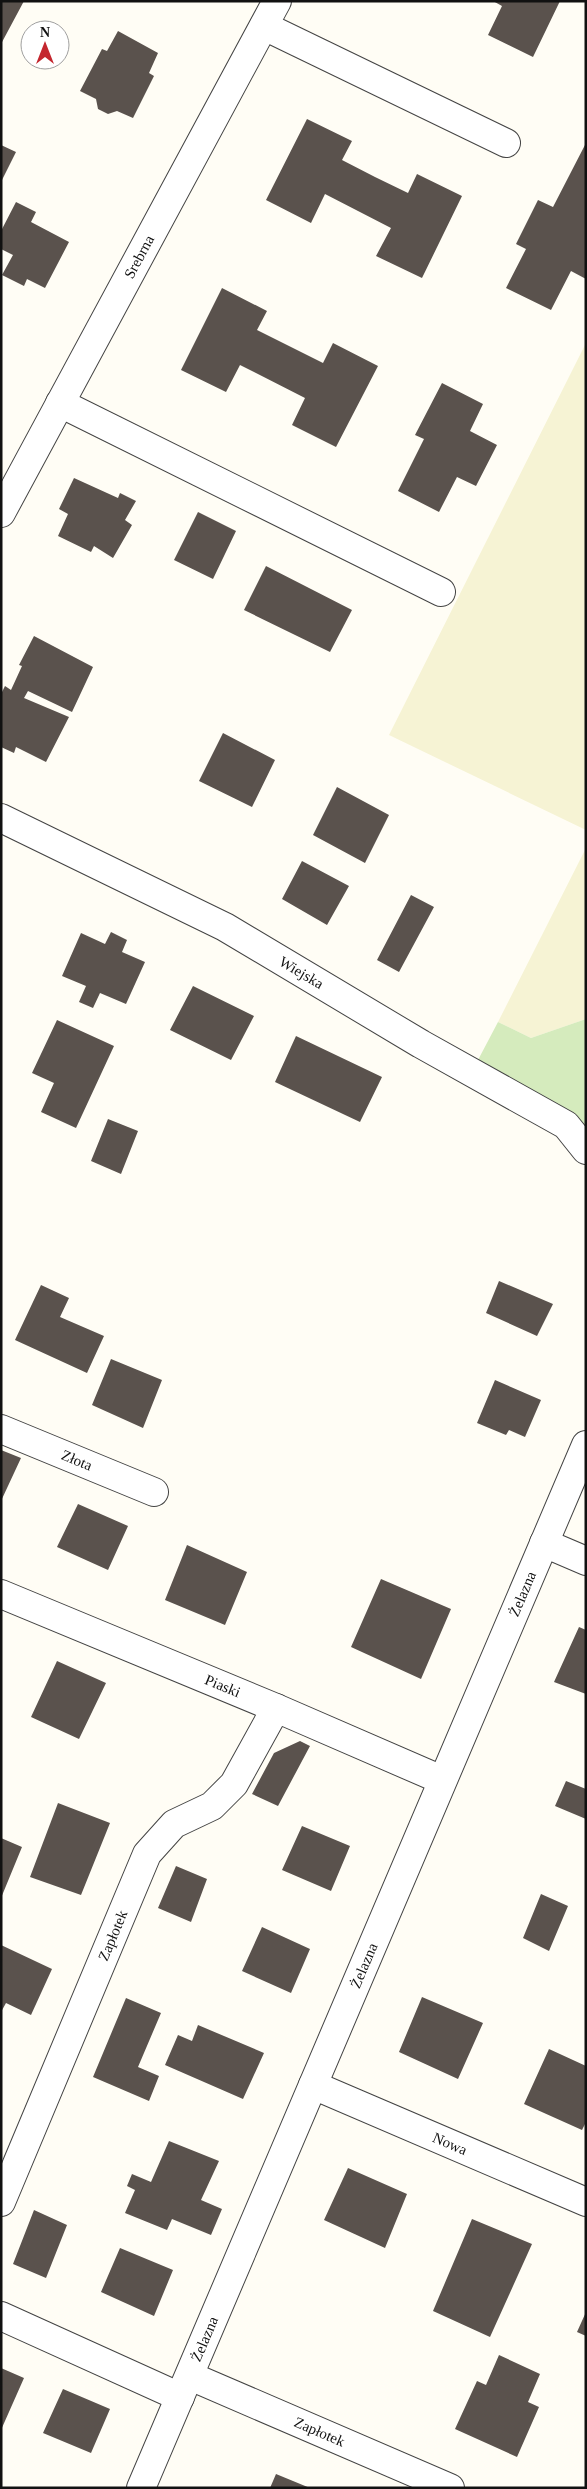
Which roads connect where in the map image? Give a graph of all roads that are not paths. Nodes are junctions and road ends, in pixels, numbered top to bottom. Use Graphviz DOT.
graph roads {
  1 [pos="277,1"];
  2 [pos="264,26"];
  3 [pos="506,143"];
  4 [pos="60,403"];
  5 [pos="1,513"];
  6 [pos="441,592"];
  7 [pos="1,818"];
  8 [pos="586,1150"];
  9 [pos="1,1429"];
  10 [pos="586,1445"];
  11 [pos="154,1492"];
  12 [pos="544,1543"];
  13 [pos="586,1561"];
  14 [pos="1,1594"];
  15 [pos="276,1708"];
  16 [pos="442,1780"];
  17 [pos="313,2085"];
  18 [pos="1,2202"];
  19 [pos="586,2202"];
  20 [pos="1,2316"];
  21 [pos="185,2386"];
  22 [pos="141,2488"];
  23 [pos="450,2488"];
  1 -- 2 [label="street, Srebrna"];
  2 -- 3 [label="street"];
  2 -- 4 [label="street, Srebrna"];
  4 -- 5 [label="street, Srebrna"];
  4 -- 6 [label="street"];
  7 -- 8 [label="street, Wiejska"];
  9 -- 11 [label="street, Złota"];
  10 -- 12 [label="street, Żelazna"];
  12 -- 13 [label="street"];
  12 -- 16 [label="street, Żelazna"];
  14 -- 15 [label="street, Piaski"];
  15 -- 16 [label="street, Piaski"];
  15 -- 18 [label="street, Zapłotek"];
  16 -- 17 [label="street, Żelazna"];
  17 -- 19 [label="street, Nowa"];
  17 -- 21 [label="street, Żelazna"];
  20 -- 21 [label="street, Zapłotek"];
  21 -- 22 [label="street, Żelazna"];
  21 -- 23 [label="street, Zapłotek"];
}
